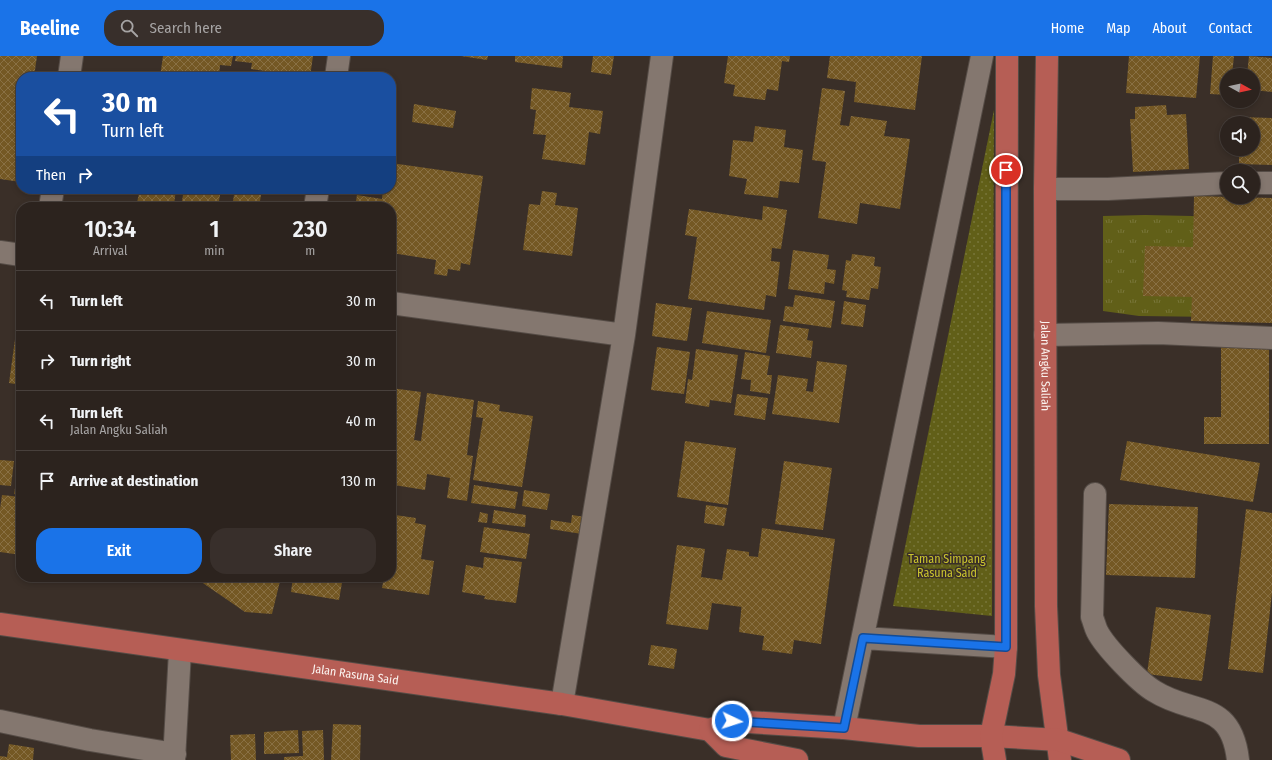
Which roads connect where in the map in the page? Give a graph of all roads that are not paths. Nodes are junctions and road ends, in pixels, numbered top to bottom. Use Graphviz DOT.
graph roads {
  1 [pos="72,56"];
  2 [pos="339,56"];
  3 [pos="662,56"];
  4 [pos="982,56"];
  5 [pos="1007,56"];
  6 [pos="1047,56"];
  7 [pos="70,72"];
  8 [pos="337,72"];
  9 [pos="1260,182"];
  10 [pos="1272,182"];
  11 [pos="1220,183"];
  12 [pos="1045,188"];
  13 [pos="0,252"];
  14 [pos="16,254"];
  15 [pos="396,304"];
  16 [pos="624,335"];
  17 [pos="1045,335"];
  18 [pos="1272,338"];
  19 [pos="1095,494"];
  20 [pos="0,624"];
  21 [pos="863,638"];
  22 [pos="1006,647"];
  23 [pos="180,651"];
  24 [pos="562,704"];
  25 [pos="0,721"];
  26 [pos="844,728"];
  27 [pos="710,730"];
  28 [pos="991,736"];
  29 [pos="1059,750"];
  30 [pos="174,757"];
  31 [pos="797,760"];
  32 [pos="995,760"];
  33 [pos="1119,760"];
  34 [pos="1238,760"];
  1 -- 7 [label="street"];
  2 -- 8 [label="street"];
  3 -- 16 [label="street"];
  4 -- 21 [label="street"];
  5 -- 22 [label="main road"];
  6 -- 12 [label="main road, Jalan Angku Saliah"];
  9 -- 10 [label="street"];
  11 -- 12 [label="street"];
  12 -- 17 [label="main road, Jalan Angku Saliah"];
  13 -- 14 [label="street"];
  15 -- 16 [label="street"];
  16 -- 24 [label="street"];
  17 -- 18 [label="street"];
  17 -- 29 [label="main road, Jalan Angku Saliah"];
  19 -- 34 [label="street"];
  20 -- 23 [label="main road, Jalan Rasuna Said"];
  21 -- 22 [label="street"];
  21 -- 26 [label="street"];
  22 -- 28 [label="main road"];
  23 -- 24 [label="main road, Jalan Rasuna Said"];
  23 -- 30 [label="street"];
  24 -- 27 [label="main road, Jalan Rasuna Said"];
  25 -- 30 [label="street"];
  26 -- 27 [label="main road"];
  26 -- 28 [label="main road"];
  27 -- 31 [label="main road"];
  28 -- 29 [label="main road"];
  28 -- 32 [label="main road"];
  29 -- 33 [label="main road"];
}
